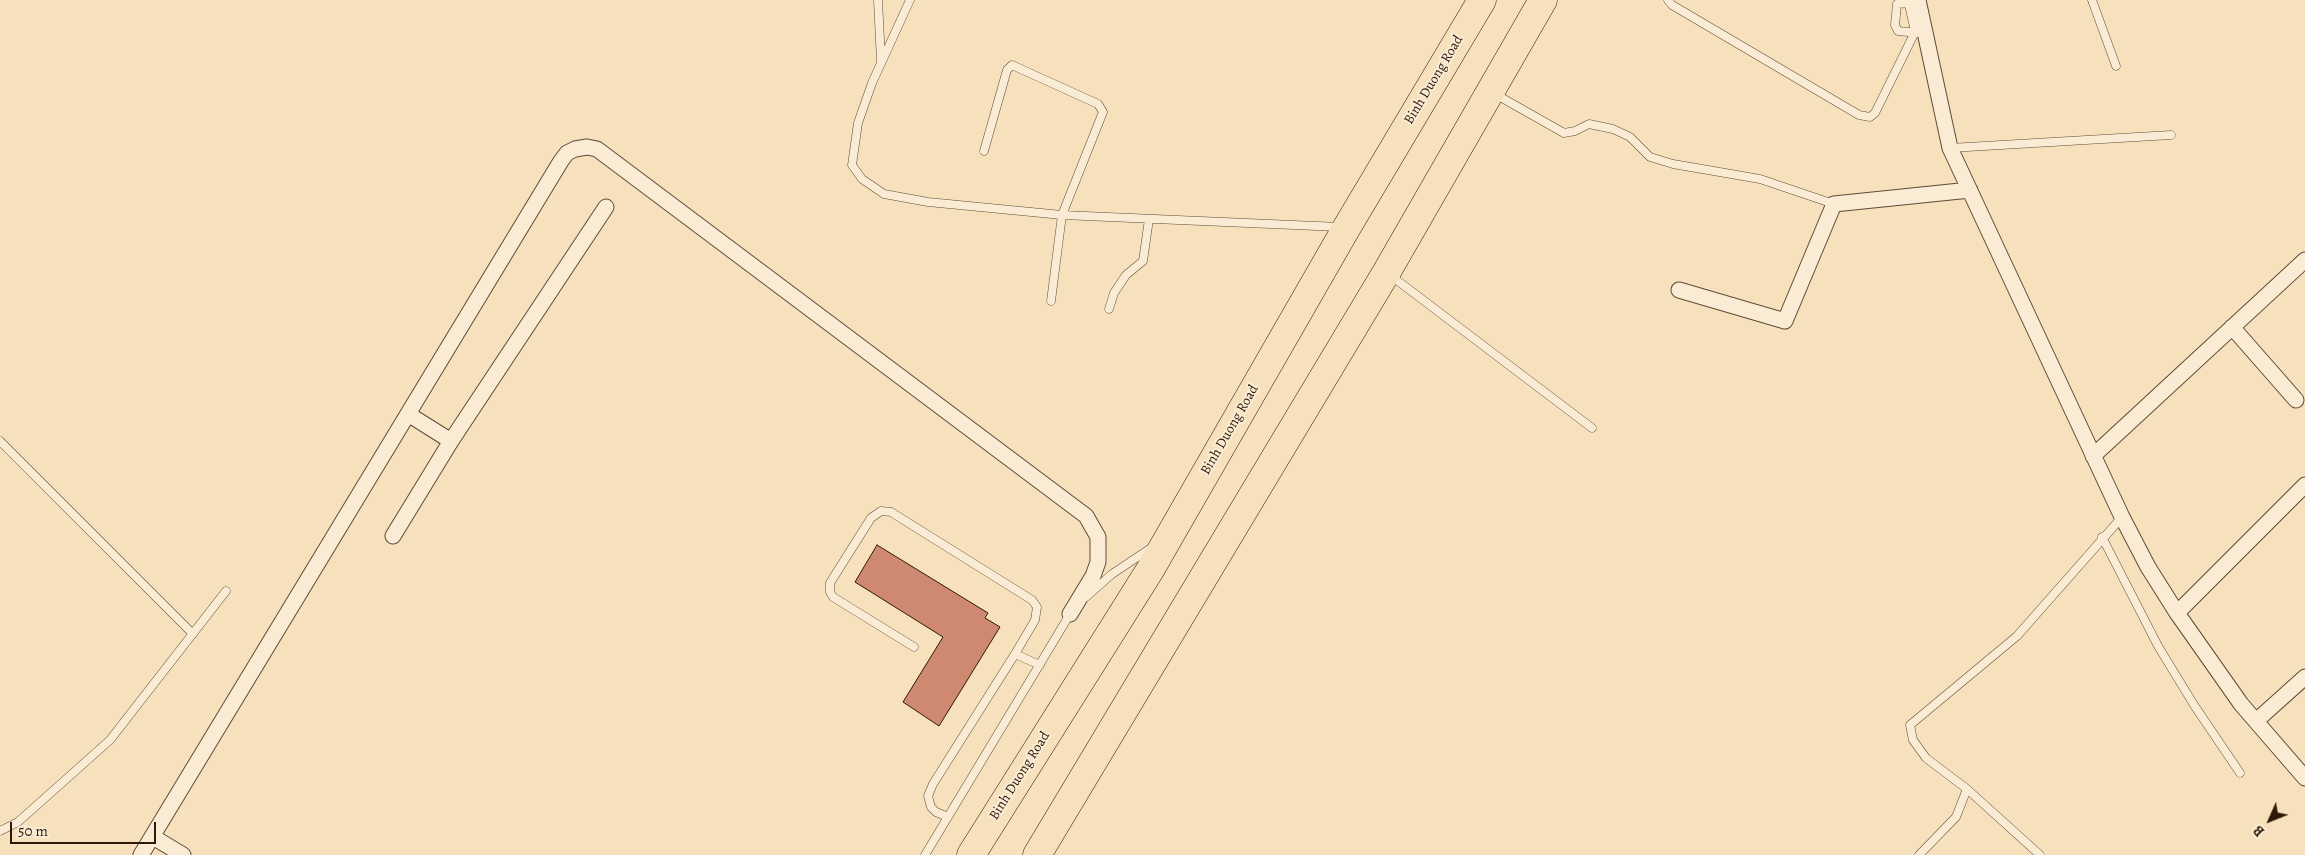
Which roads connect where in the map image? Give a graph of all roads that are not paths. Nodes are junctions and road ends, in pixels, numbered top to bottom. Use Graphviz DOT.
graph roads {
  1 [pos="878,0"];
  2 [pos="910,0"];
  3 [pos="1482,0"];
  4 [pos="1543,0"];
  5 [pos="1668,0"];
  6 [pos="2092,0"];
  7 [pos="1913,1"];
  8 [pos="1920,33"];
  9 [pos="881,63"];
  10 [pos="2116,66"];
  11 [pos="1491,92"];
  12 [pos="2172,135"];
  13 [pos="1950,148"];
  14 [pos="984,151"];
  15 [pos="1970,190"];
  16 [pos="1834,204"];
  17 [pos="606,207"];
  18 [pos="1062,215"];
  19 [pos="1149,219"];
  20 [pos="1347,227"];
  21 [pos="2305,260"];
  22 [pos="1386,273"];
  23 [pos="1679,290"];
  24 [pos="1051,301"];
  25 [pos="1109,309"];
  26 [pos="2232,327"];
  27 [pos="2296,400"];
  28 [pos="408,414"];
  29 [pos="1592,428"];
  30 [pos="0,441"];
  31 [pos="451,441"];
  32 [pos="2093,456"];
  33 [pos="2305,485"];
  34 [pos="2122,517"];
  35 [pos="1175,527"];
  36 [pos="393,536"];
  37 [pos="2102,537"];
  38 [pos="226,591"];
  39 [pos="1072,612"];
  40 [pos="2177,613"];
  41 [pos="192,634"];
  42 [pos="914,647"];
  43 [pos="1014,654"];
  44 [pos="1040,665"];
  45 [pos="2305,679"];
  46 [pos="2256,721"];
  47 [pos="2240,772"];
  48 [pos="2305,778"];
  49 [pos="1967,789"];
  50 [pos="948,817"];
  51 [pos="0,831"];
  52 [pos="153,837"];
  53 [pos="141,855"];
  54 [pos="182,855"];
  55 [pos="925,855"];
  56 [pos="971,855"];
  57 [pos="1037,855"];
  58 [pos="1919,855"];
  59 [pos="2040,855"];
  1 -- 9 [label="lane"];
  2 -- 9 [label="lane"];
  3 -- 20 [label="highway, Binh Duong Road"];
  4 -- 11 [label="highway"];
  5 -- 8 [label="lane"];
  6 -- 10 [label="lane"];
  7 -- 8 [label="street"];
  7 -- 8 [label="lane"];
  8 -- 13 [label="street"];
  9 -- 18 [label="lane"];
  11 -- 16 [label="lane"];
  11 -- 22 [label="highway"];
  12 -- 13 [label="lane"];
  13 -- 15 [label="street"];
  14 -- 18 [label="lane"];
  15 -- 16 [label="street"];
  15 -- 32 [label="street"];
  16 -- 23 [label="street"];
  17 -- 31 [label="street"];
  18 -- 19 [label="lane"];
  18 -- 24 [label="lane"];
  19 -- 20 [label="lane"];
  19 -- 25 [label="lane"];
  20 -- 35 [label="highway, Binh Duong Road"];
  21 -- 26 [label="street"];
  22 -- 29 [label="lane"];
  22 -- 57 [label="highway"];
  26 -- 27 [label="street"];
  26 -- 32 [label="street"];
  28 -- 31 [label="street"];
  28 -- 39 [label="street"];
  28 -- 52 [label="street"];
  30 -- 41 [label="lane"];
  31 -- 36 [label="street"];
  32 -- 34 [label="street"];
  33 -- 40 [label="street"];
  34 -- 37 [label="lane"];
  34 -- 40 [label="street"];
  35 -- 39 [label="lane"];
  35 -- 56 [label="highway, Binh Duong Road"];
  37 -- 47 [label="lane"];
  37 -- 49 [label="lane"];
  38 -- 41 [label="lane"];
  39 -- 44 [label="lane"];
  40 -- 46 [label="street"];
  41 -- 51 [label="lane"];
  42 -- 43 [label="lane"];
  43 -- 44 [label="lane"];
  43 -- 50 [label="lane"];
  44 -- 50 [label="lane"];
  45 -- 46 [label="street"];
  46 -- 48 [label="street"];
  49 -- 58 [label="lane"];
  49 -- 59 [label="lane"];
  50 -- 55 [label="lane"];
  52 -- 53 [label="street"];
  52 -- 54 [label="street"];
}
